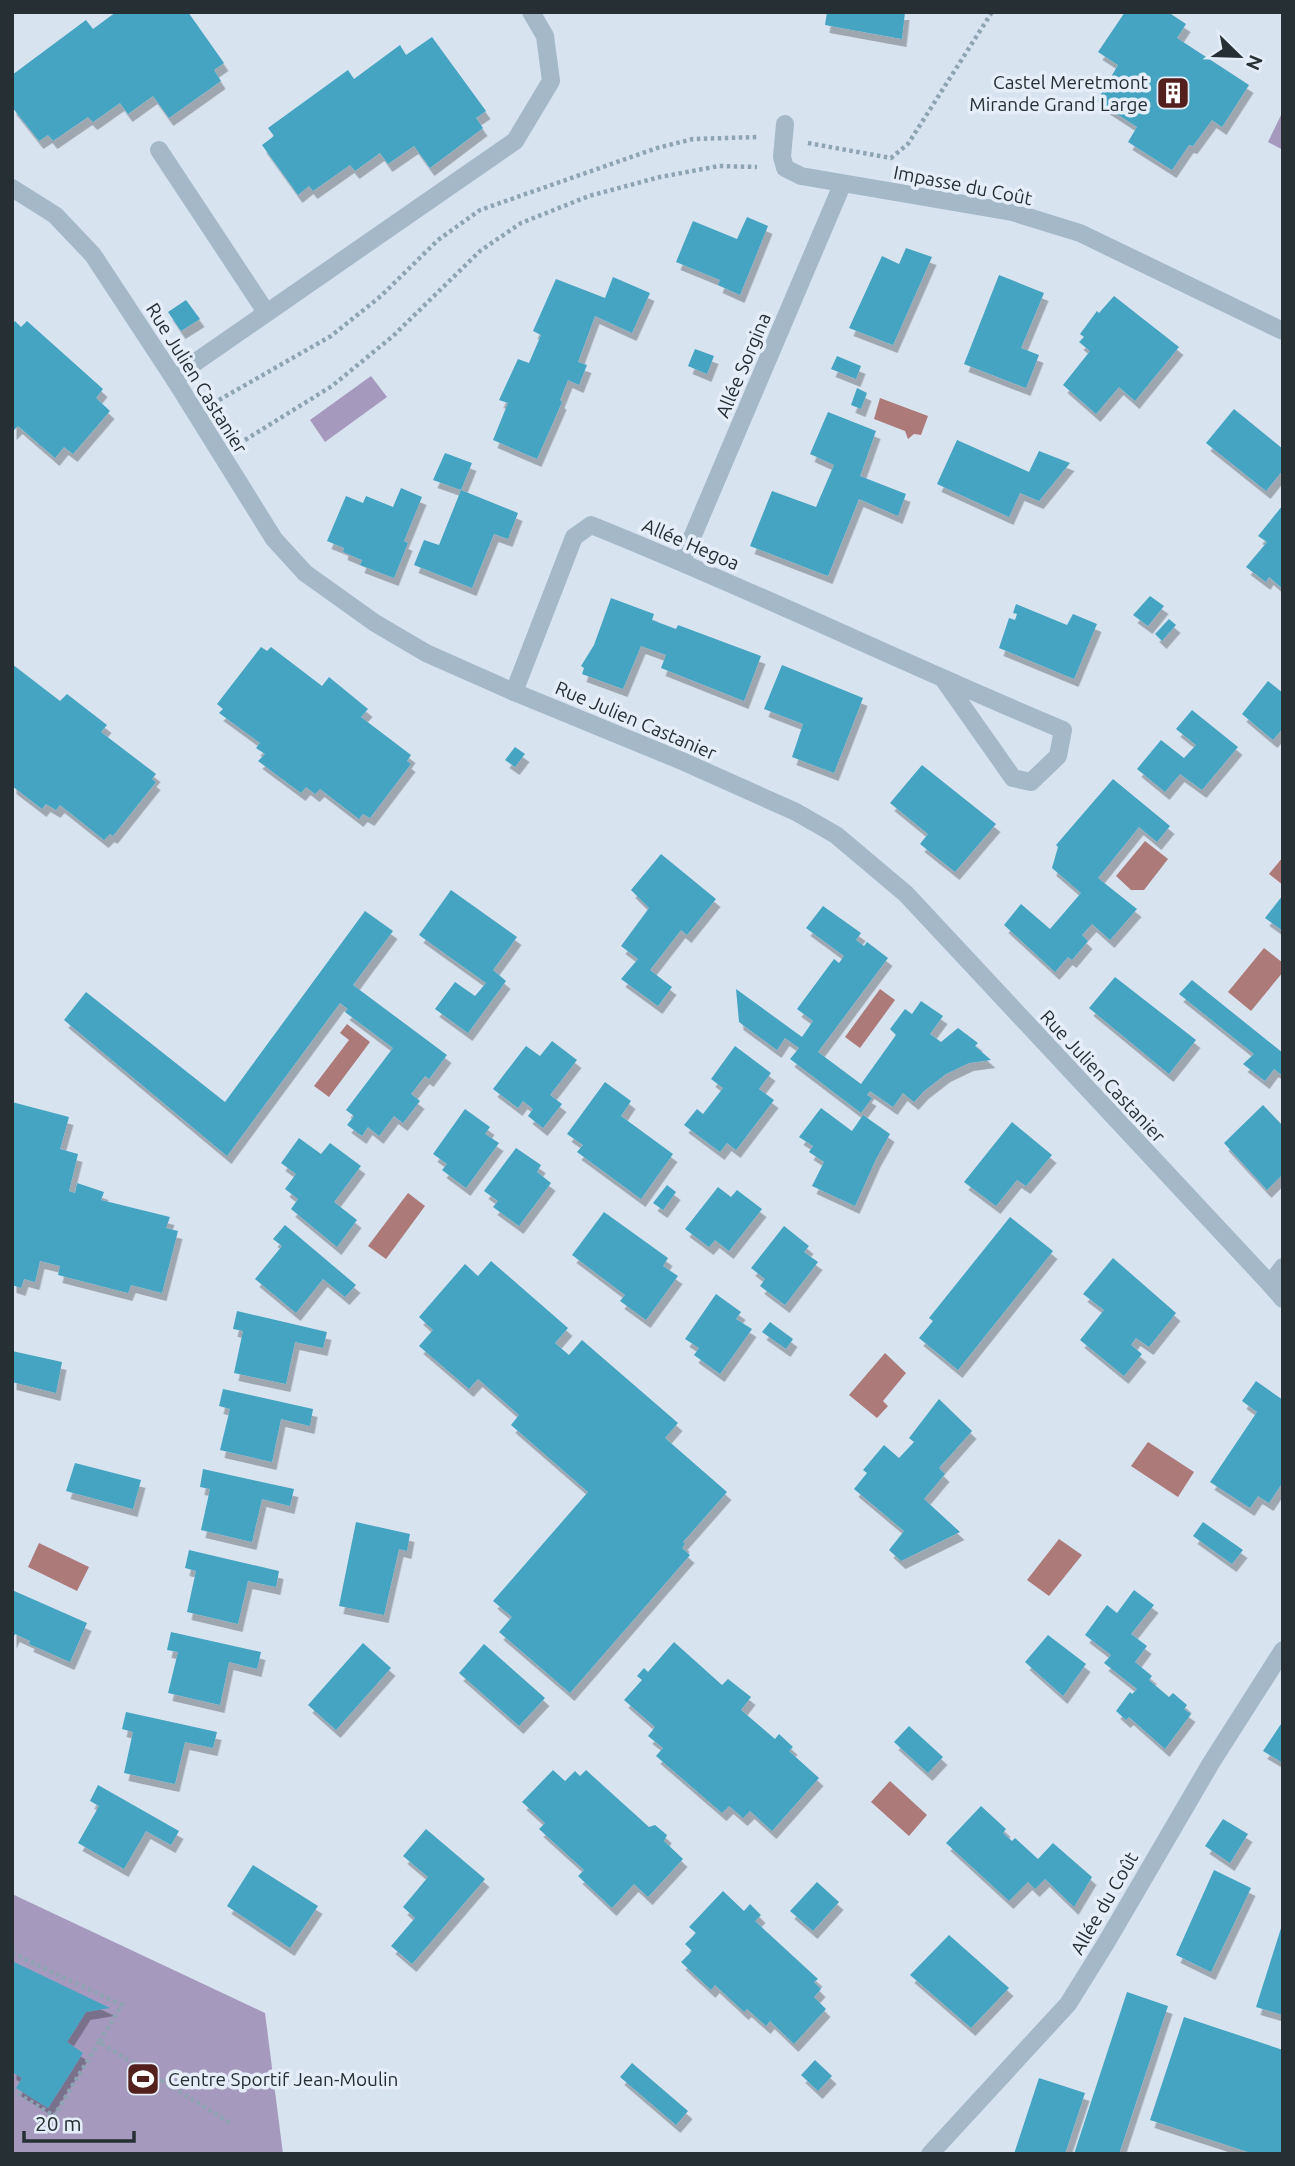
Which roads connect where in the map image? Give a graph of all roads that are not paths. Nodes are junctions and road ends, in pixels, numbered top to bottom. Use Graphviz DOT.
graph roads {
  1 [pos="531,12"];
  2 [pos="784,132"];
  3 [pos="159,150"];
  4 [pos="842,185"];
  5 [pos="12,188"];
  6 [pos="266,312"];
  7 [pos="1283,331"];
  8 [pos="174,380"];
  9 [pos="682,561"];
  10 [pos="944,680"];
  11 [pos="514,692"];
  12 [pos="1283,1267"];
  13 [pos="1269,1284"];
  14 [pos="1283,1299"];
  15 [pos="1283,1650"];
  16 [pos="930,2154"];
  1 -- 6 [label="street"];
  2 -- 4 [label="street, Impasse du Coût"];
  3 -- 6 [label="street"];
  4 -- 7 [label="street, Impasse du Coût"];
  4 -- 9 [label="street, Allée Sorgina"];
  5 -- 8 [label="street, Rue Julien Castanier"];
  6 -- 8 [label="street"];
  8 -- 11 [label="street, Rue Julien Castanier"];
  9 -- 10 [label="street, Allée Hegoa"];
  9 -- 11 [label="street, Allée Hegoa"];
  10 -- 10 [label="street, Allée Hegoa"];
  11 -- 13 [label="street, Rue Julien Castanier"];
  12 -- 13 [label="street"];
  13 -- 14 [label="street"];
  15 -- 16 [label="street, Allée du Coût"];
}
